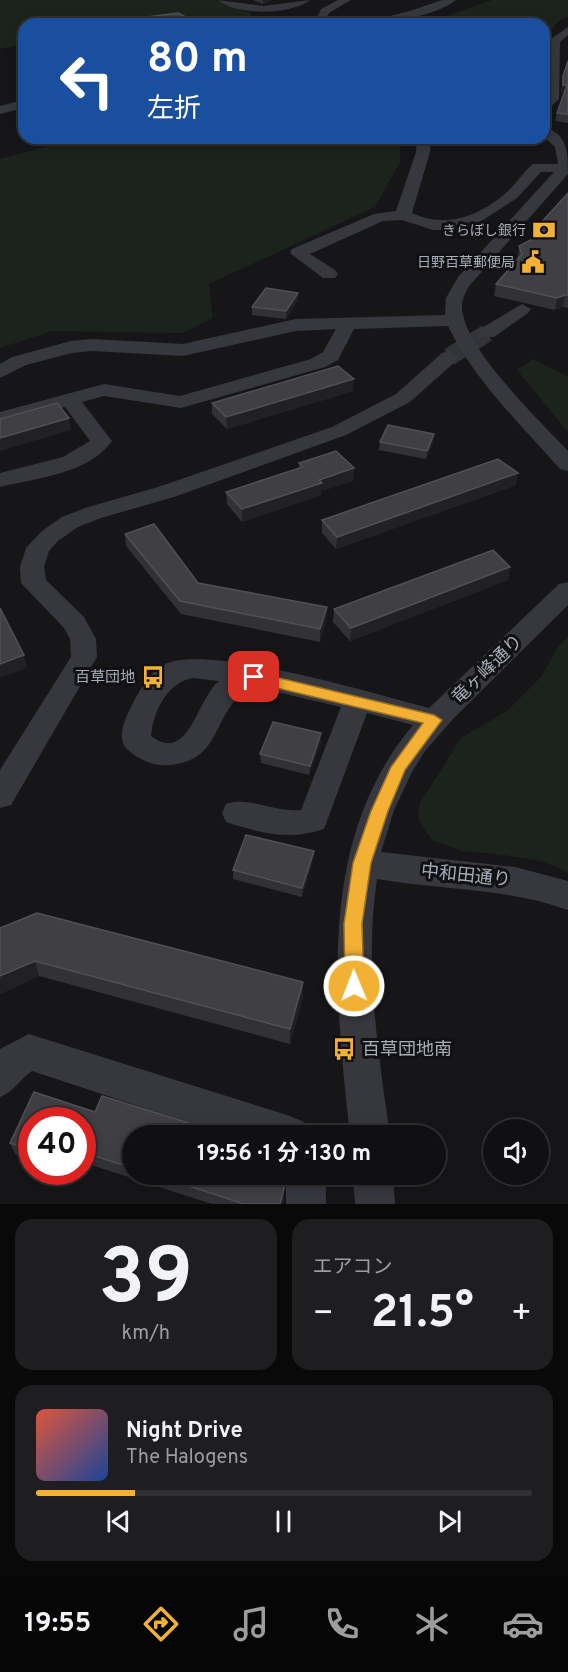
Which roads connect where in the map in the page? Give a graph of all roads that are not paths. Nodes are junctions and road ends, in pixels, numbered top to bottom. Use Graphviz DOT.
graph roads {
  1 [pos="224,0"];
  2 [pos="305,0"];
  3 [pos="346,0"];
  4 [pos="451,0"];
  5 [pos="321,18"];
  6 [pos="392,18"];
  7 [pos="568,30"];
  8 [pos="550,102"];
  9 [pos="18,106"];
  10 [pos="0,110"];
  11 [pos="550,136"];
  12 [pos="424,144"];
  13 [pos="565,169"];
  14 [pos="404,215"];
  15 [pos="329,274"];
  16 [pos="522,309"];
  17 [pos="454,320"];
  18 [pos="348,323"];
  19 [pos="487,333"];
  20 [pos="449,357"];
  21 [pos="0,372"];
  22 [pos="69,399"];
  23 [pos="0,418"];
  24 [pos="568,464"];
  25 [pos="0,480"];
  26 [pos="568,590"];
  27 [pos="254,677"];
  28 [pos="357,701"];
  29 [pos="434,720"];
  30 [pos="0,796"];
  31 [pos="237,813"];
  32 [pos="362,863"];
  33 [pos="568,896"];
  34 [pos="0,1078"];
  35 [pos="256,1125"];
  36 [pos="369,1125"];
  37 [pos="306,1185"];
  38 [pos="374,1185"];
  39 [pos="306,1204"];
  40 [pos="375,1204"];
  1 -- 2 [label="street"];
  3 -- 5 [label="street"];
  4 -- 6 [label="street"];
  7 -- 8 [label="street"];
  9 -- 10 [label="street"];
  11 -- 13 [label="street"];
  12 -- 14 [label="street"];
  13 -- 14 [label="street"];
  13 -- 17 [label="street"];
  14 -- 15 [label="street"];
  16 -- 19 [label="street"];
  17 -- 18 [label="street"];
  17 -- 24 [label="street"];
  18 -- 21 [label="street"];
  18 -- 22 [label="street"];
  20 -- 30 [label="street"];
  22 -- 23 [label="street"];
  22 -- 25 [label="street"];
  26 -- 29 [label="street, 竜ヶ峰通り"];
  27 -- 28 [label="street"];
  28 -- 29 [label="street"];
  28 -- 31 [label="street"];
  29 -- 32 [label="street, 竜ヶ峰通り"];
  32 -- 33 [label="street, 中和田通り"];
  32 -- 36 [label="street, 竜ヶ峰通り"];
  34 -- 35 [label="street"];
  37 -- 39 [label="street"];
  38 -- 40 [label="street"];
}
